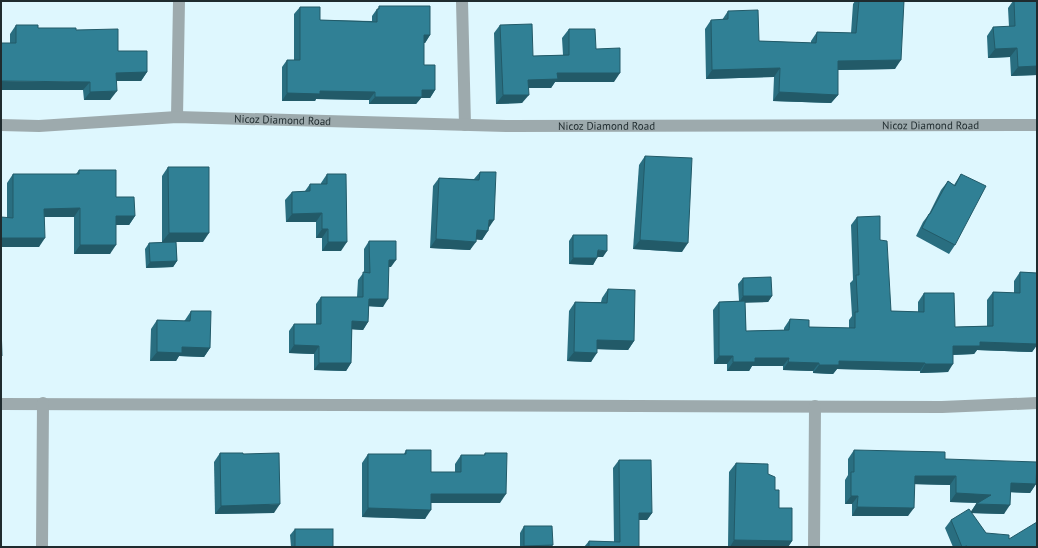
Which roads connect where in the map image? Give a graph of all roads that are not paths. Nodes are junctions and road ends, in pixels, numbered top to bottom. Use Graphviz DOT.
graph roads {
  1 [pos="179,1"];
  2 [pos="462,1"];
  3 [pos="177,117"];
  4 [pos="1,125"];
  5 [pos="465,125"];
  6 [pos="1037,125"];
  7 [pos="1037,403"];
  8 [pos="1,404"];
  9 [pos="43,404"];
  10 [pos="815,406"];
  11 [pos="42,547"];
  12 [pos="814,547"];
  1 -- 3 [label="street"];
  2 -- 5 [label="street"];
  3 -- 4 [label="street, Nicoz Diamond Road"];
  3 -- 5 [label="street, Nicoz Diamond Road"];
  5 -- 6 [label="street, Nicoz Diamond Road"];
  7 -- 10 [label="street"];
  8 -- 9 [label="street"];
  9 -- 10 [label="street"];
  9 -- 11 [label="street"];
  10 -- 12 [label="street"];
}
